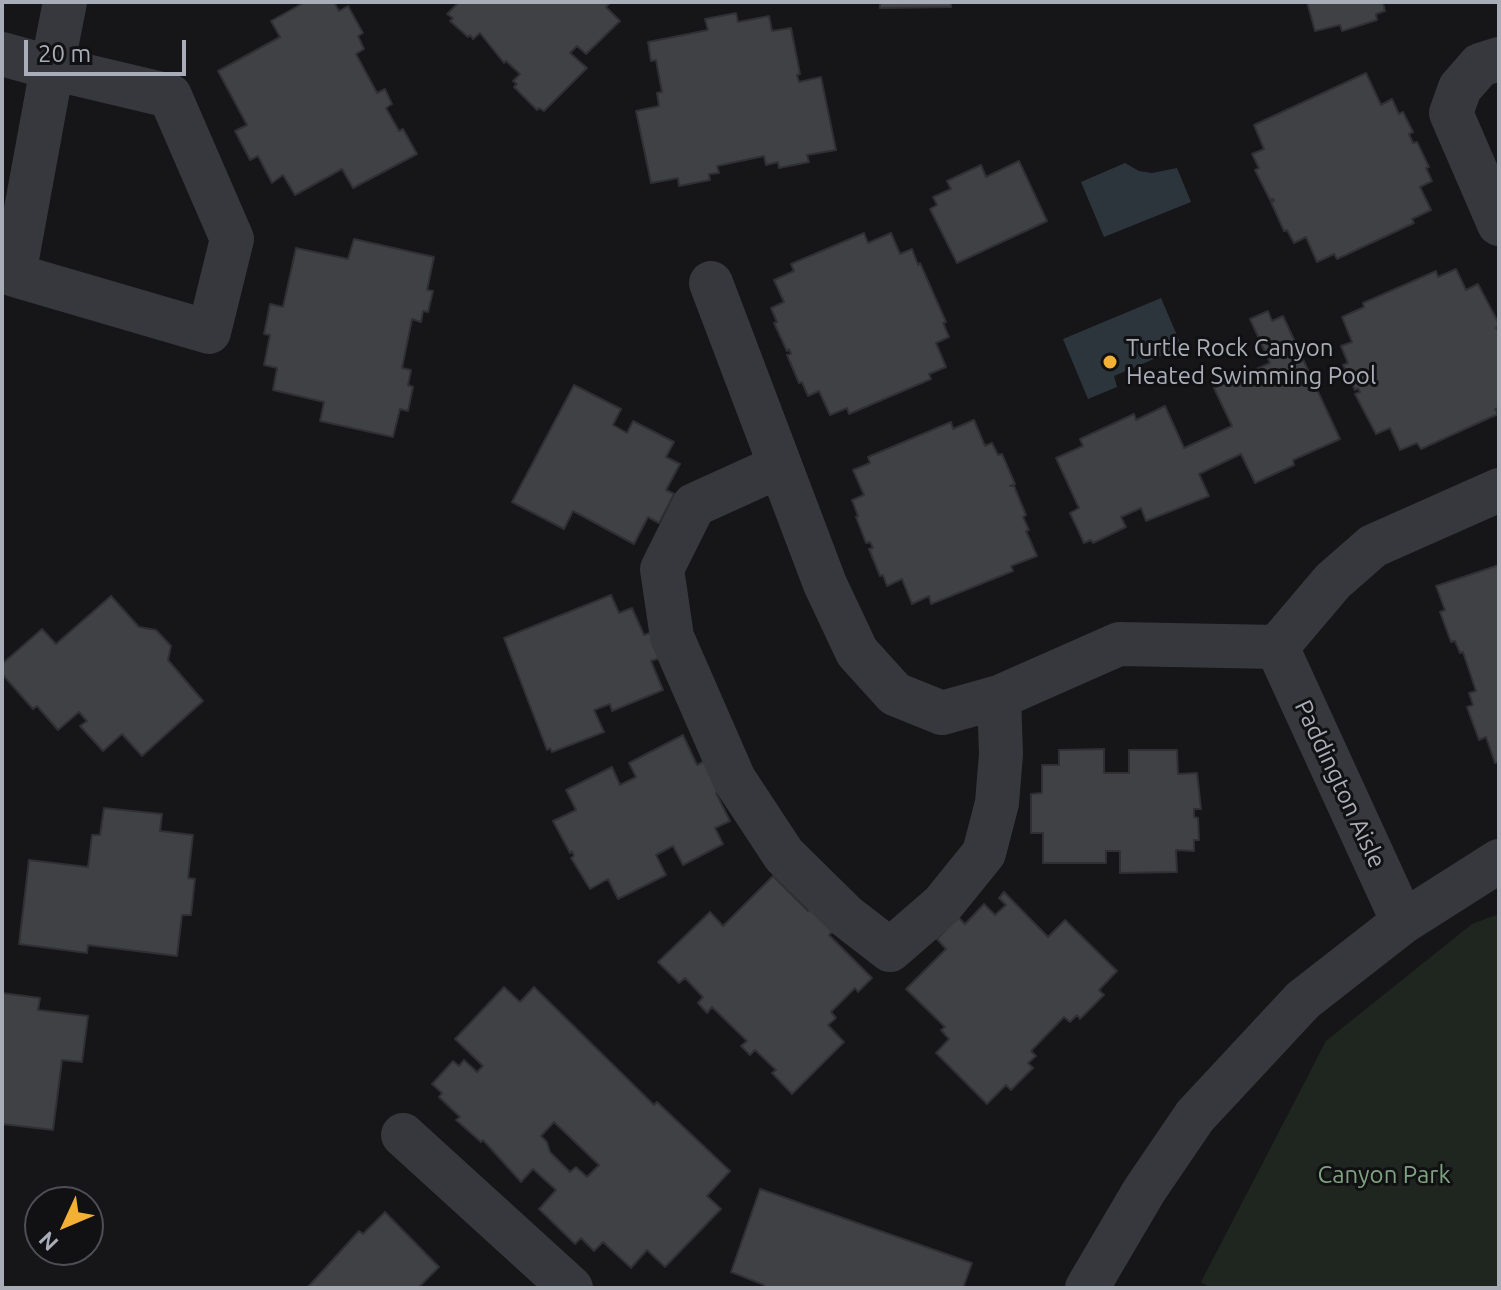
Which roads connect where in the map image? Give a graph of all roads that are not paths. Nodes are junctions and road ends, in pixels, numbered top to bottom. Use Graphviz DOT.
graph roads {
  1 [pos="65,2"];
  2 [pos="2,54"];
  3 [pos="1499,59"];
  4 [pos="52,68"];
  5 [pos="1496,206"];
  6 [pos="711,283"];
  7 [pos="780,466"];
  8 [pos="1499,490"];
  9 [pos="1277,647"];
  10 [pos="999,697"];
  11 [pos="1499,861"];
  12 [pos="1403,922"];
  13 [pos="403,1135"];
  14 [pos="571,1288"];
  15 [pos="1087,1288"];
  1 -- 4 [label="street"];
  2 -- 4 [label="street"];
  3 -- 5 [label="street"];
  4 -- 4 [label="street"];
  6 -- 7 [label="street"];
  7 -- 10 [label="street"];
  7 -- 10 [label="street"];
  8 -- 9 [label="street"];
  9 -- 10 [label="street"];
  9 -- 12 [label="street, Paddington Aisle"];
  11 -- 12 [label="street"];
  12 -- 15 [label="street"];
  13 -- 14 [label="street"];
}
